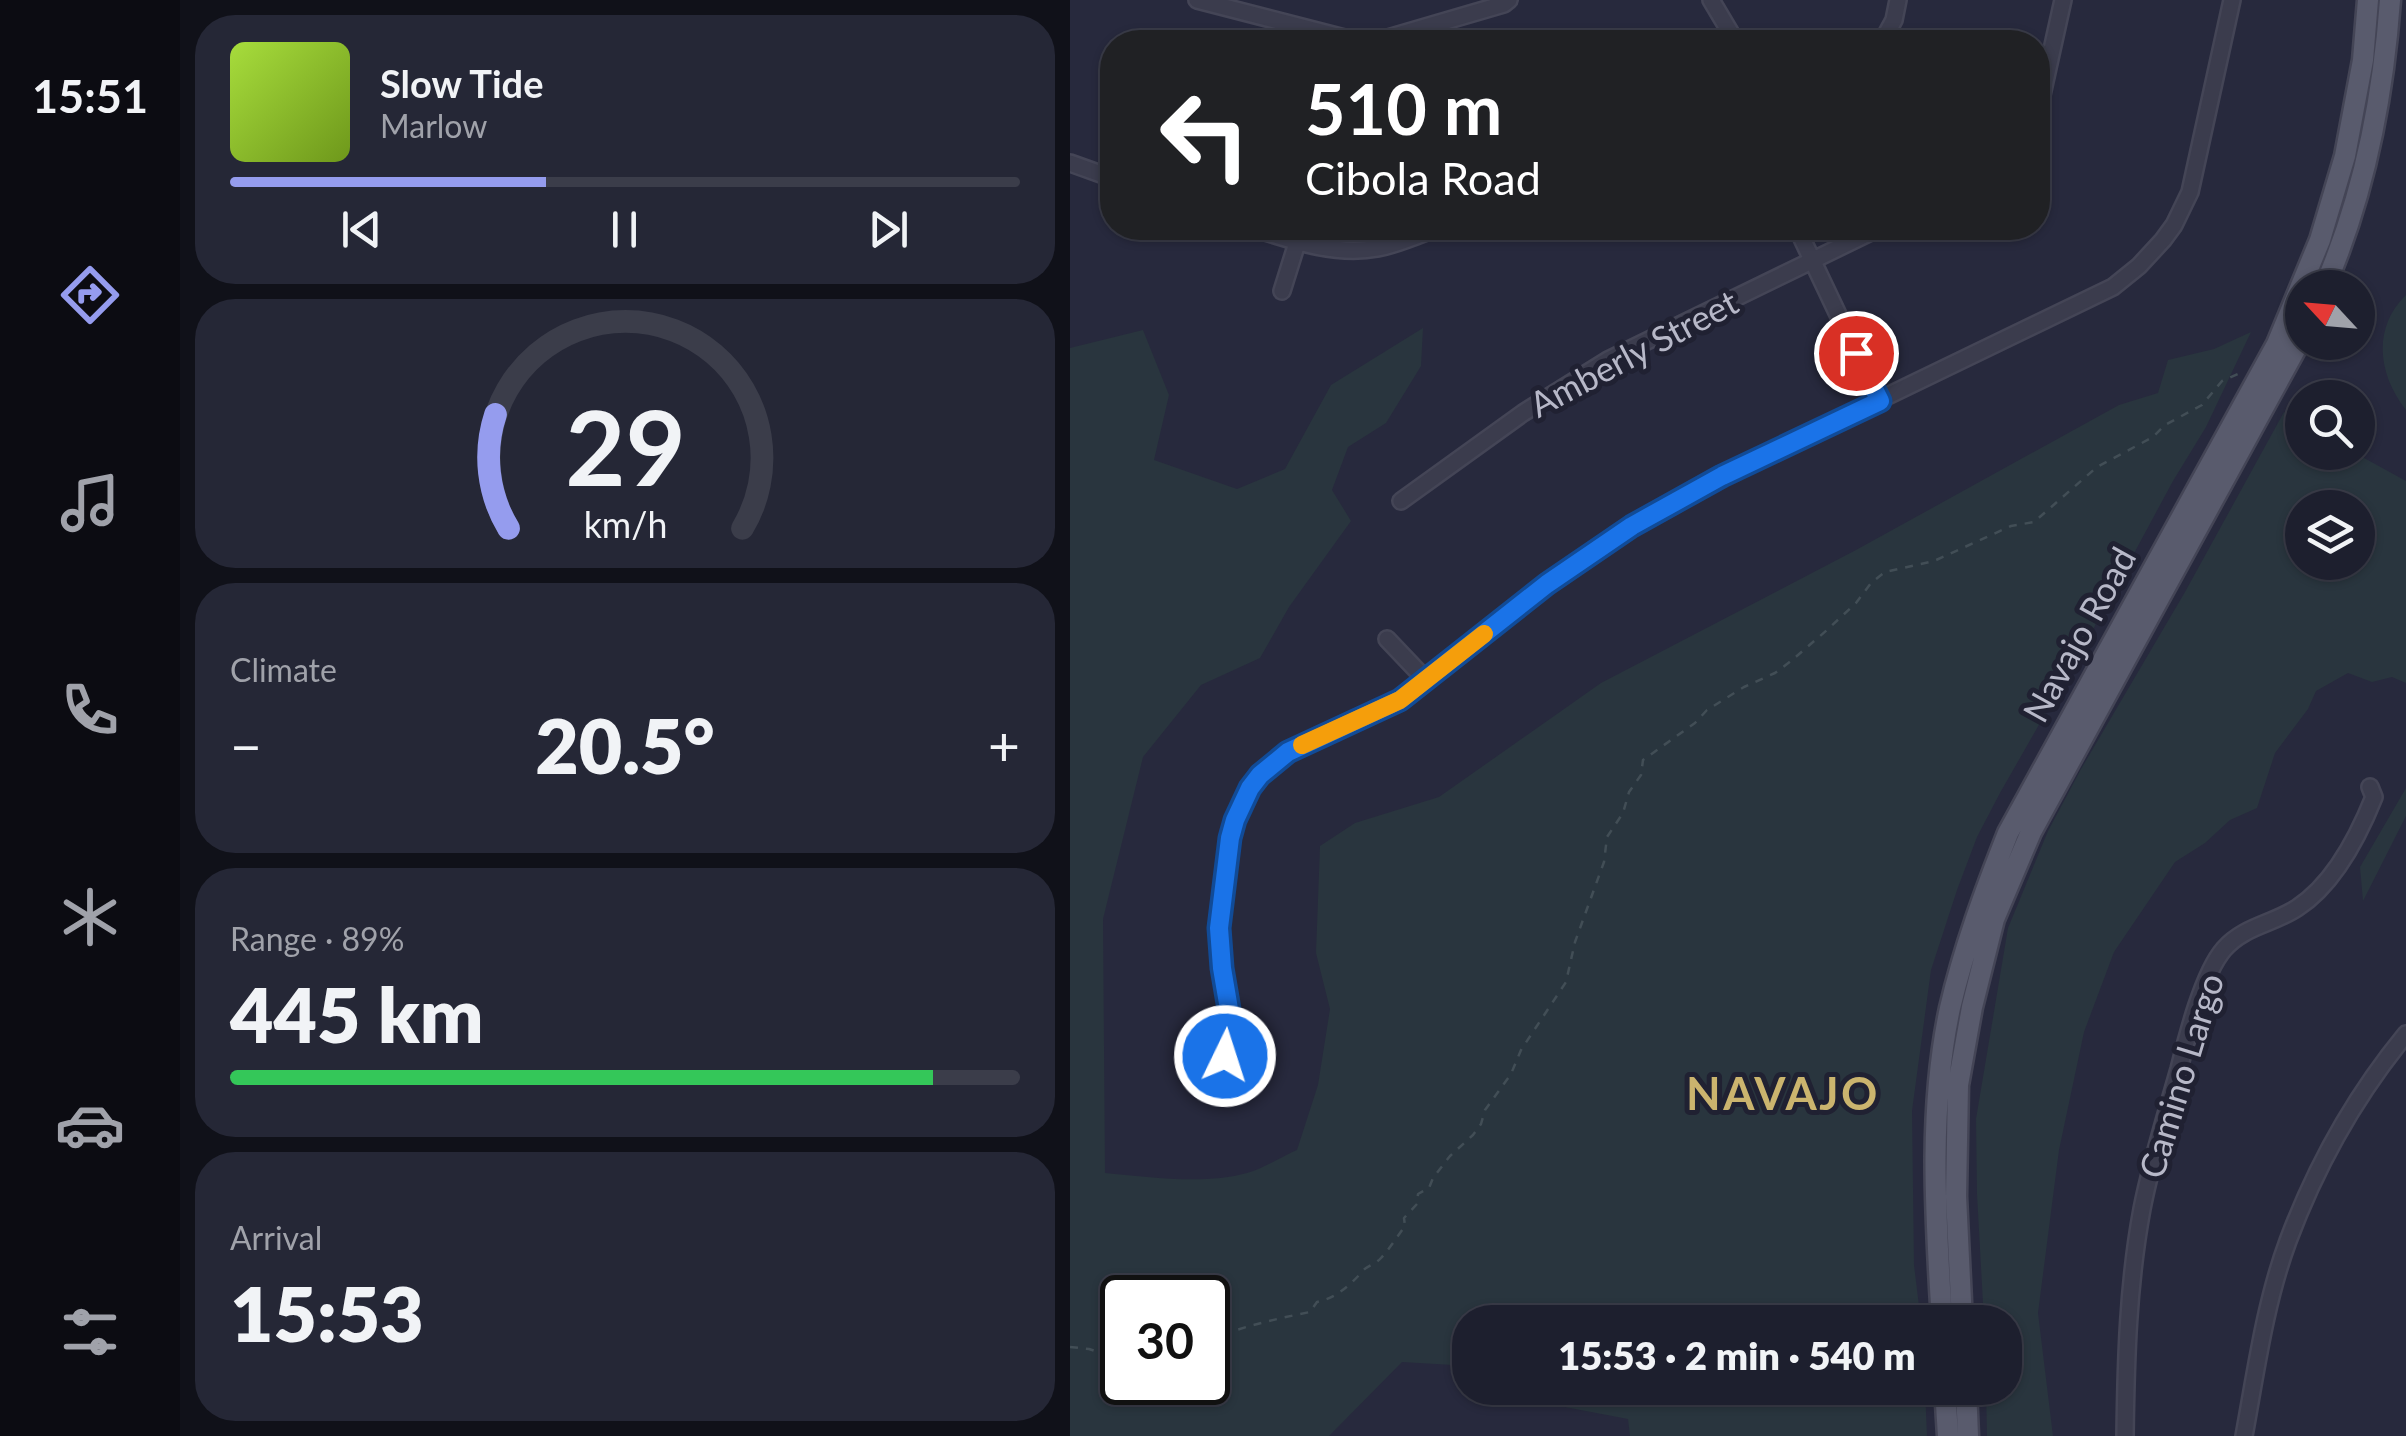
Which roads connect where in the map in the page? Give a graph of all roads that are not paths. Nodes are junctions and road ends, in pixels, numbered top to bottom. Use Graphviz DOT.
graph roads {
  1 [pos="1197,0"];
  2 [pos="1509,0"];
  3 [pos="1710,0"];
  4 [pos="1898,0"];
  5 [pos="2063,0"];
  6 [pos="2232,0"];
  7 [pos="2368,0"];
  8 [pos="2390,0"];
  9 [pos="1316,30"];
  10 [pos="1415,30"];
  11 [pos="1729,30"];
  12 [pos="1889,30"];
  13 [pos="2050,59"];
  14 [pos="1070,163"];
  15 [pos="1100,174"];
  16 [pos="1288,240"];
  17 [pos="1402,240"];
  18 [pos="1803,240"];
  19 [pos="1854,240"];
  20 [pos="1297,243"];
  21 [pos="1812,260"];
  22 [pos="2332,270"];
  23 [pos="1282,291"];
  24 [pos="2289,360"];
  25 [pos="1880,401"];
  26 [pos="1401,501"];
  27 [pos="1387,639"];
  28 [pos="1426,680"];
  29 [pos="2370,786"];
  30 [pos="2406,1034"];
  31 [pos="1212,1078"];
  32 [pos="1941,1305"];
  33 [pos="1961,1305"];
  34 [pos="1946,1405"];
  35 [pos="1967,1405"];
  36 [pos="1948,1436"];
  37 [pos="1968,1436"];
  38 [pos="2125,1436"];
  39 [pos="2244,1436"];
  1 -- 9 [label="street"];
  2 -- 10 [label="street"];
  3 -- 11 [label="street"];
  4 -- 12 [label="street"];
  5 -- 13 [label="street"];
  6 -- 25 [label="street"];
  7 -- 32 [label="main road, Navajo Road"];
  8 -- 22 [label="main road"];
  14 -- 15 [label="street"];
  16 -- 20 [label="street"];
  17 -- 20 [label="street"];
  18 -- 21 [label="street"];
  19 -- 21 [label="street, Amberly Street"];
  20 -- 23 [label="street"];
  21 -- 25 [label="street"];
  21 -- 26 [label="street, Amberly Street"];
  24 -- 33 [label="main road, Navajo Road"];
  25 -- 28 [label="street"];
  27 -- 28 [label="street"];
  28 -- 31 [label="street"];
  29 -- 38 [label="street, Camino Largo"];
  30 -- 39 [label="street"];
  34 -- 36 [label="main road"];
  35 -- 37 [label="main road"];
}
